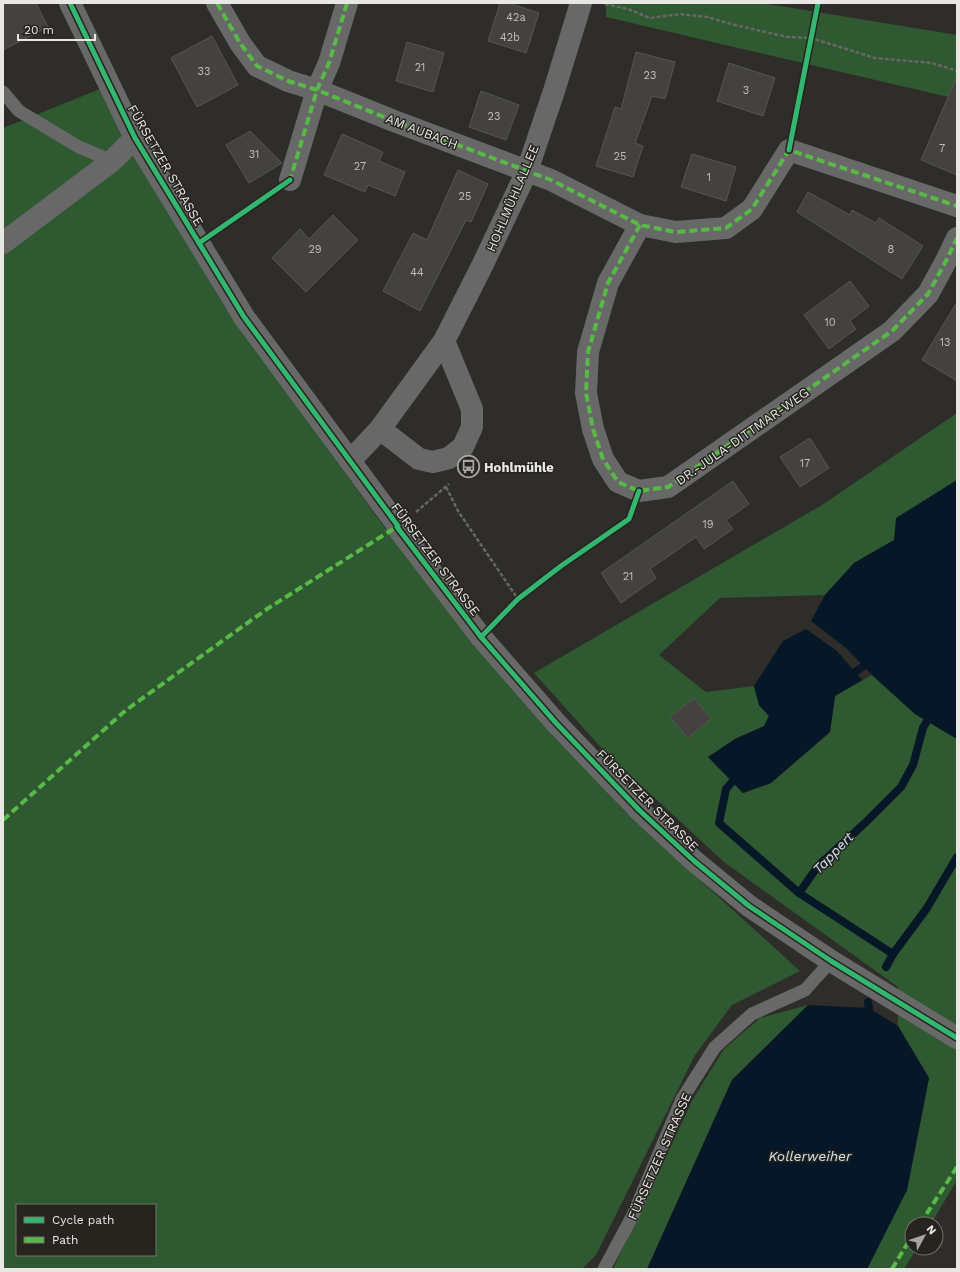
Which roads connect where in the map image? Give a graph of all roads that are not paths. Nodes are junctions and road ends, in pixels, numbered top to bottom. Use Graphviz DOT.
graph roads {
  1 [pos="70,3"];
  2 [pos="217,3"];
  3 [pos="346,3"];
  4 [pos="581,3"];
  5 [pos="318,90"];
  6 [pos="3,92"];
  7 [pos="135,138"];
  8 [pos="112,161"];
  9 [pos="527,171"];
  10 [pos="290,180"];
  11 [pos="957,206"];
  12 [pos="640,225"];
  13 [pos="957,238"];
  14 [pos="3,243"];
  15 [pos="444,341"];
  16 [pos="380,429"];
  17 [pos="350,461"];
  18 [pos="831,961"];
  19 [pos="957,1038"];
  20 [pos="604,1269"];
  1 -- 7 [label="street, FÜRSETZER STRASSE"];
  2 -- 5 [label="street, AM AUBACH"];
  3 -- 5 [label="street"];
  4 -- 9 [label="street, HOHLMÜHLALLEE"];
  5 -- 9 [label="street, AM AUBACH"];
  5 -- 10 [label="street"];
  6 -- 8 [label="lane"];
  7 -- 8 [label="street, FÜRSETZER STRASSE"];
  7 -- 17 [label="street, FÜRSETZER STRASSE"];
  8 -- 14 [label="street, FÜRSETZER STRASSE"];
  9 -- 12 [label="street"];
  9 -- 15 [label="street, HOHLMÜHLALLEE"];
  11 -- 12 [label="street"];
  12 -- 13 [label="street, DR.-JULA-DITTMAR-WEG"];
  15 -- 16 [label="street, HOHLMÜHLALLEE"];
  15 -- 16 [label="street"];
  16 -- 17 [label="street, HOHLMÜHLALLEE"];
  17 -- 18 [label="street, FÜRSETZER STRASSE"];
  18 -- 19 [label="street, FÜRSETZER STRASSE"];
  18 -- 20 [label="lane, FÜRSETZER STRASSE"];
}
